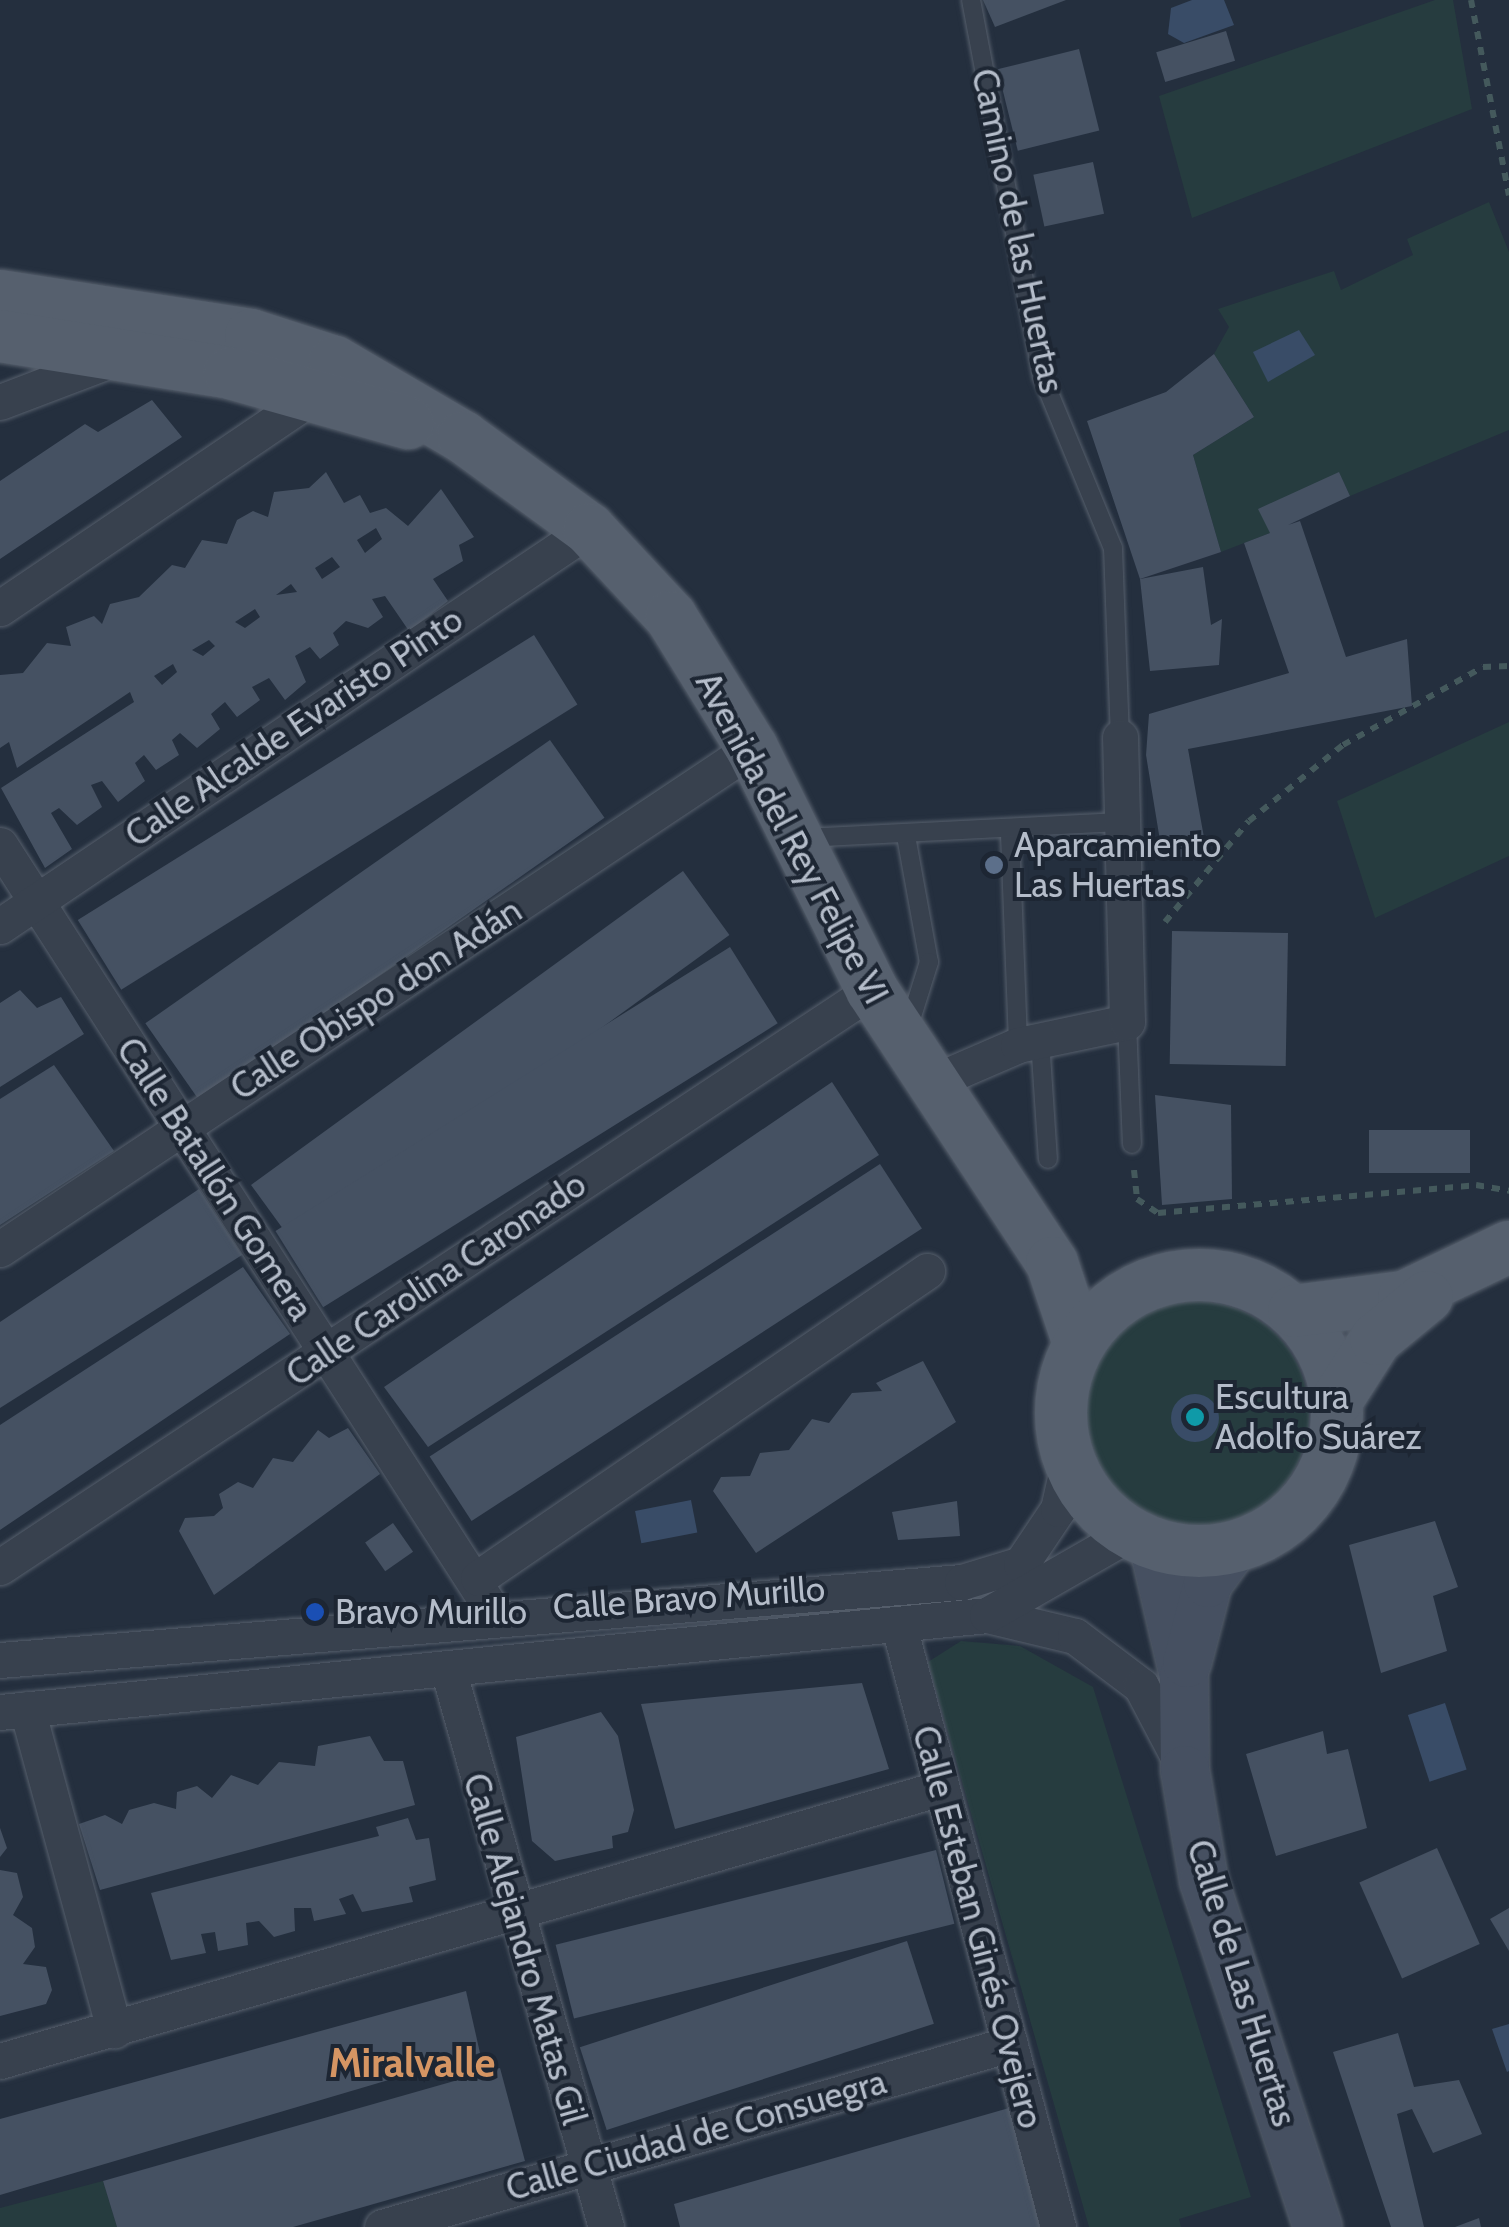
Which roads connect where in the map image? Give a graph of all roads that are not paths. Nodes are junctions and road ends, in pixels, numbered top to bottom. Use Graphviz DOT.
graph roads {
  1 [pos="971,0"];
  2 [pos="2,338"];
  3 [pos="124,354"];
  4 [pos="310,398"];
  5 [pos="0,402"];
  6 [pos="463,437"];
  7 [pos="589,528"];
  8 [pos="0,608"];
  9 [pos="1120,736"];
  10 [pos="752,748"];
  11 [pos="1121,822"];
  12 [pos="1010,834"];
  13 [pos="906,836"];
  14 [pos="798,839"];
  15 [pos="0,845"];
  16 [pos="36,902"];
  17 [pos="0,926"];
  18 [pos="872,990"];
  19 [pos="1127,1022"];
  20 [pos="1029,1043"];
  21 [pos="916,1064"];
  22 [pos="182,1127"];
  23 [pos="1132,1144"];
  24 [pos="1048,1159"];
  25 [pos="1035,1236"];
  26 [pos="1509,1247"];
  27 [pos="0,1249"];
  28 [pos="927,1271"];
  29 [pos="1451,1278"];
  30 [pos="1140,1287"];
  31 [pos="1294,1312"];
  32 [pos="1079,1344"];
  33 [pos="326,1352"];
  34 [pos="1337,1400"];
  35 [pos="1070,1460"];
  36 [pos="1141,1538"];
  37 [pos="1235,1546"];
  38 [pos="0,1567"];
  39 [pos="478,1578"];
  40 [pos="494,1613"];
  41 [pos="987,1614"];
  42 [pos="898,1626"];
  43 [pos="0,1660"];
  44 [pos="448,1669"];
  45 [pos="1184,1676"];
  46 [pos="13,1710"];
  47 [pos="1185,1770"];
  48 [pos="942,1788"];
  49 [pos="511,1913"];
  50 [pos="114,2030"];
  51 [pos="1010,2044"];
  52 [pos="0,2062"];
  53 [pos="588,2167"];
  54 [pos="382,2227"];
  55 [pos="606,2227"];
  56 [pos="1058,2227"];
  57 [pos="1318,2227"];
  1 -- 9 [label="lane, Camino de las Huertas"];
  2 -- 3 [label="main road, Avenida del Rey Felipe VI"];
  2 -- 6 [label="main road, Avenida del Rey Felipe VI"];
  3 -- 4 [label="main road, Avenida del Rey Felipe VI"];
  3 -- 5 [label="street"];
  4 -- 6 [label="main road, Avenida del Rey Felipe VI"];
  4 -- 8 [label="street"];
  6 -- 7 [label="main road, Avenida del Rey Felipe VI"];
  7 -- 10 [label="main road, Avenida del Rey Felipe VI"];
  7 -- 16 [label="street, Calle Alcalde Evaristo Pinto"];
  9 -- 11 [label="street, Camino de las Huertas"];
  10 -- 14 [label="main road, Avenida del Rey Felipe VI"];
  10 -- 22 [label="street, Calle Obispo don Adán"];
  11 -- 12 [label="lane"];
  11 -- 19 [label="street, Camino de las Huertas"];
  12 -- 13 [label="lane"];
  12 -- 20 [label="lane"];
  13 -- 14 [label="lane"];
  13 -- 21 [label="lane"];
  14 -- 18 [label="main road, Avenida del Rey Felipe VI"];
  15 -- 16 [label="street, Calle Batallón Gomera"];
  16 -- 17 [label="street, Calle Alcalde Evaristo Pinto"];
  16 -- 22 [label="street, Calle Batallón Gomera"];
  18 -- 21 [label="main road, Avenida del Rey Felipe VI"];
  18 -- 33 [label="street, Calle Carolina Caronado"];
  19 -- 20 [label="street"];
  19 -- 23 [label="lane"];
  20 -- 21 [label="street"];
  20 -- 24 [label="lane"];
  21 -- 25 [label="main road, Avenida del Rey Felipe VI"];
  22 -- 27 [label="street, Calle Obispo don Adán"];
  22 -- 33 [label="street, Calle Batallón Gomera"];
  25 -- 30 [label="main road"];
  25 -- 32 [label="main road"];
  26 -- 29 [label="main road"];
  28 -- 39 [label="street"];
  29 -- 31 [label="main road"];
  29 -- 34 [label="main road"];
  30 -- 31 [label="main road"];
  30 -- 32 [label="main road"];
  31 -- 34 [label="main road"];
  32 -- 35 [label="main road"];
  33 -- 38 [label="street, Calle Carolina Caronado"];
  33 -- 39 [label="street, Calle Batallón Gomera"];
  34 -- 37 [label="main road"];
  35 -- 36 [label="main road"];
  35 -- 40 [label="street, Calle Bravo Murillo"];
  36 -- 37 [label="main road"];
  36 -- 41 [label="street, Calle Bravo Murillo"];
  36 -- 45 [label="main road"];
  37 -- 45 [label="main road"];
  39 -- 40 [label="street, Calle Batallón Gomera"];
  40 -- 43 [label="street, Calle Bravo Murillo"];
  41 -- 42 [label="street, Calle Bravo Murillo"];
  41 -- 47 [label="street, Calle Bravo Murillo"];
  42 -- 44 [label="street, Calle Bravo Murillo"];
  42 -- 48 [label="street, Calle Esteban Ginés Ovejero"];
  44 -- 46 [label="street, Calle Bravo Murillo"];
  44 -- 49 [label="street, Calle Alejandro Matas Gil"];
  45 -- 47 [label="main road, Calle de Las Huertas"];
  46 -- 50 [label="street"];
  47 -- 57 [label="main road, Calle de Las Huertas"];
  48 -- 49 [label="street"];
  48 -- 51 [label="street, Calle Esteban Ginés Ovejero"];
  49 -- 50 [label="street"];
  49 -- 53 [label="street, Calle Alejandro Matas Gil"];
  50 -- 52 [label="street"];
  51 -- 53 [label="street, Calle Ciudad de Consuegra"];
  51 -- 56 [label="street, Calle Esteban Ginés Ovejero"];
  53 -- 54 [label="street, Calle Ciudad de Consuegra"];
  53 -- 55 [label="street, Calle Alejandro Matas Gil"];
}
